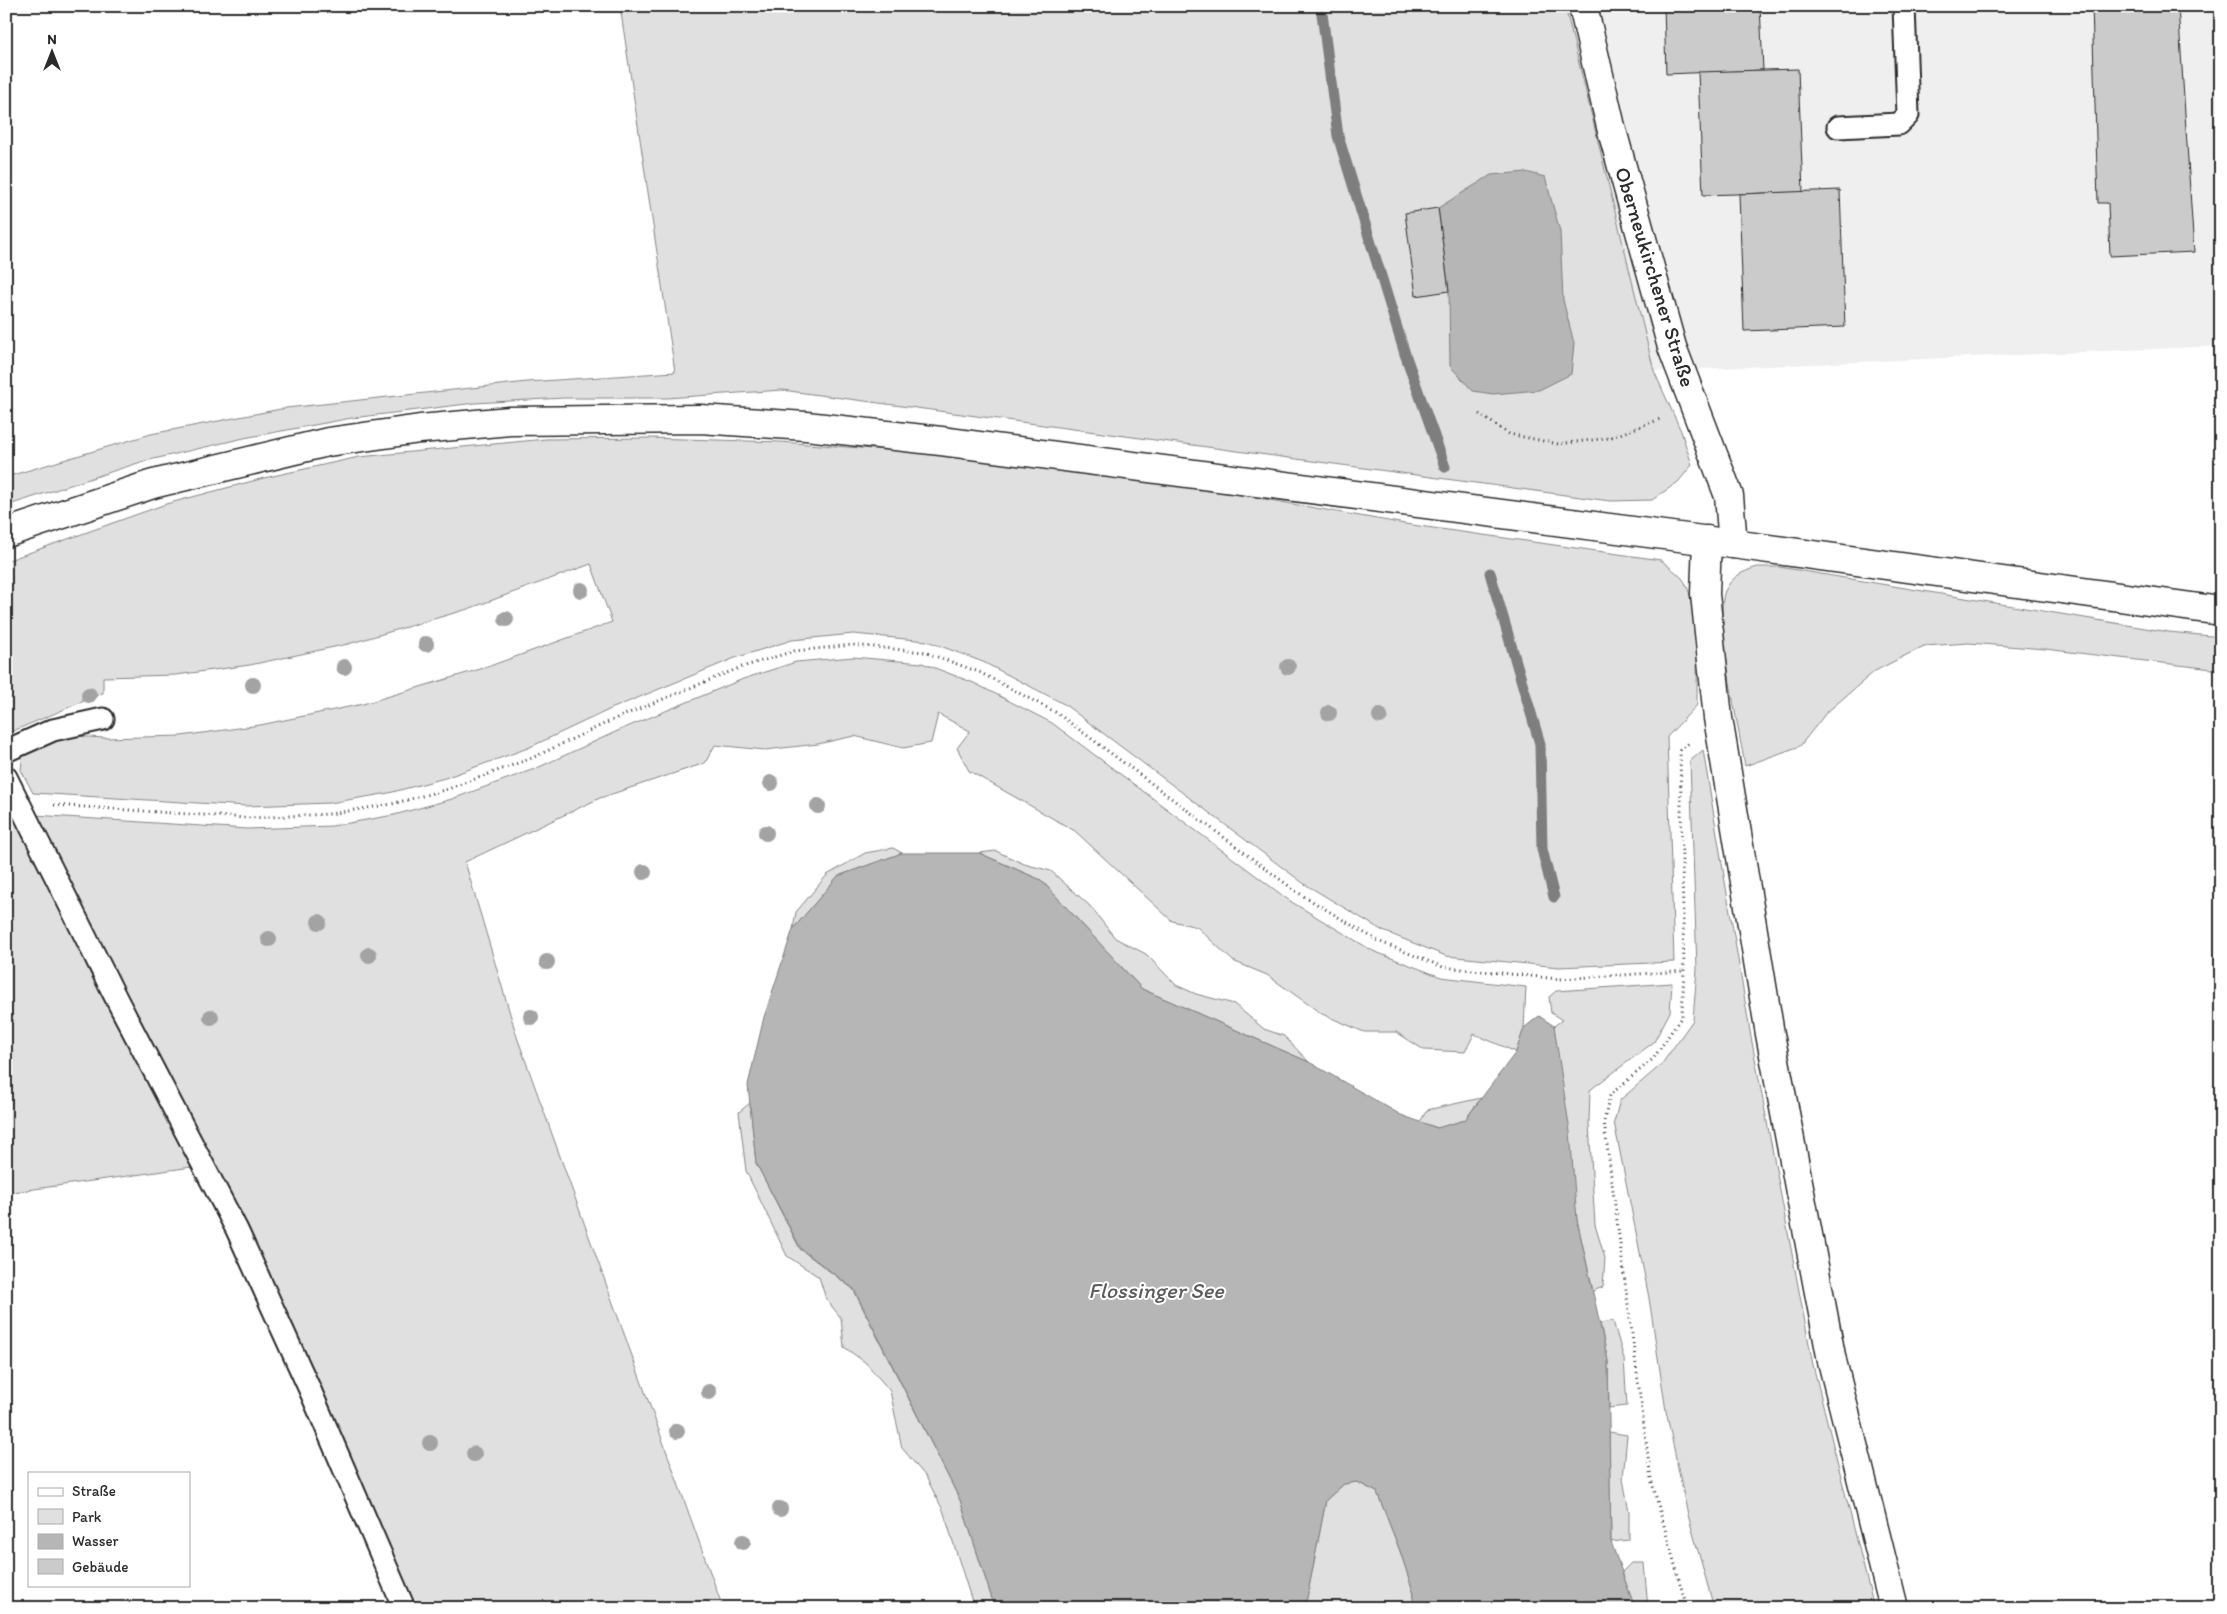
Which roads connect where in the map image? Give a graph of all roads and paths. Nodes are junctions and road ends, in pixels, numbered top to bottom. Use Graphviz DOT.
graph roads {
  1 [pos="1583,6"];
  2 [pos="1904,6"];
  3 [pos="1838,127"];
  4 [pos="1694,406"];
  5 [pos="1479,414"];
  6 [pos="6,533"];
  7 [pos="1720,542"];
  8 [pos="2221,611"];
  9 [pos="1718,718"];
  10 [pos="103,719"];
  11 [pos="6,751"];
  12 [pos="6,777"];
  13 [pos="18,803"];
  14 [pos="1684,971"];
  15 [pos="404,1608"];
  16 [pos="1687,1608"];
  17 [pos="1894,1608"];
  1 -- 4 [label="main road, Oberneukirchener Straße"];
  2 -- 3 [label="lane"];
  4 -- 5 [label="path"];
  4 -- 7 [label="main road, Oberneukirchener Straße"];
  6 -- 7 [label="main road"];
  7 -- 8 [label="main road"];
  7 -- 9 [label="main road, Oberneukirchener Straße"];
  9 -- 14 [label="path"];
  9 -- 17 [label="main road, Oberneukirchener Straße"];
  10 -- 11 [label="lane"];
  12 -- 13 [label="lane"];
  13 -- 14 [label="path"];
  13 -- 15 [label="lane"];
  14 -- 16 [label="path"];
}
